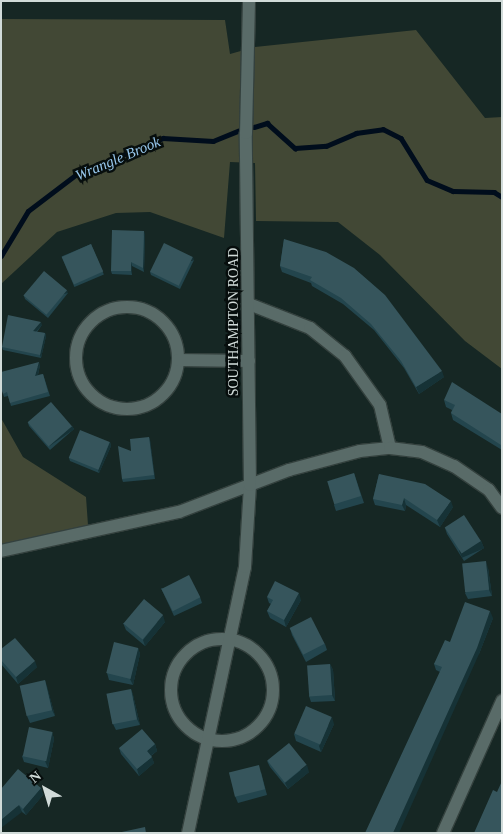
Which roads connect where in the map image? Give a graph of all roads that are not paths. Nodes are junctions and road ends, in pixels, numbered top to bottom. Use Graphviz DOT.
graph roads {
  1 [pos="249,1"];
  2 [pos="249,304"];
  3 [pos="178,360"];
  4 [pos="249,361"];
  5 [pos="390,448"];
  6 [pos="250,485"];
  7 [pos="502,508"];
  8 [pos="1,551"];
  9 [pos="232,640"];
  10 [pos="502,701"];
  11 [pos="210,740"];
  12 [pos="188,833"];
  13 [pos="443,833"];
  1 -- 2 [label="street, SOUTHAMPTON ROAD"];
  2 -- 4 [label="street, SOUTHAMPTON ROAD"];
  2 -- 5 [label="street"];
  3 -- 3 [label="street"];
  3 -- 4 [label="street"];
  4 -- 6 [label="street, SOUTHAMPTON ROAD"];
  5 -- 6 [label="street"];
  5 -- 7 [label="street"];
  6 -- 8 [label="street"];
  6 -- 9 [label="street, SOUTHAMPTON ROAD"];
  9 -- 11 [label="street, SOUTHAMPTON ROAD"];
  9 -- 11 [label="street"];
  9 -- 11 [label="street"];
  10 -- 13 [label="street"];
  11 -- 12 [label="street, SOUTHAMPTON ROAD"];
}
